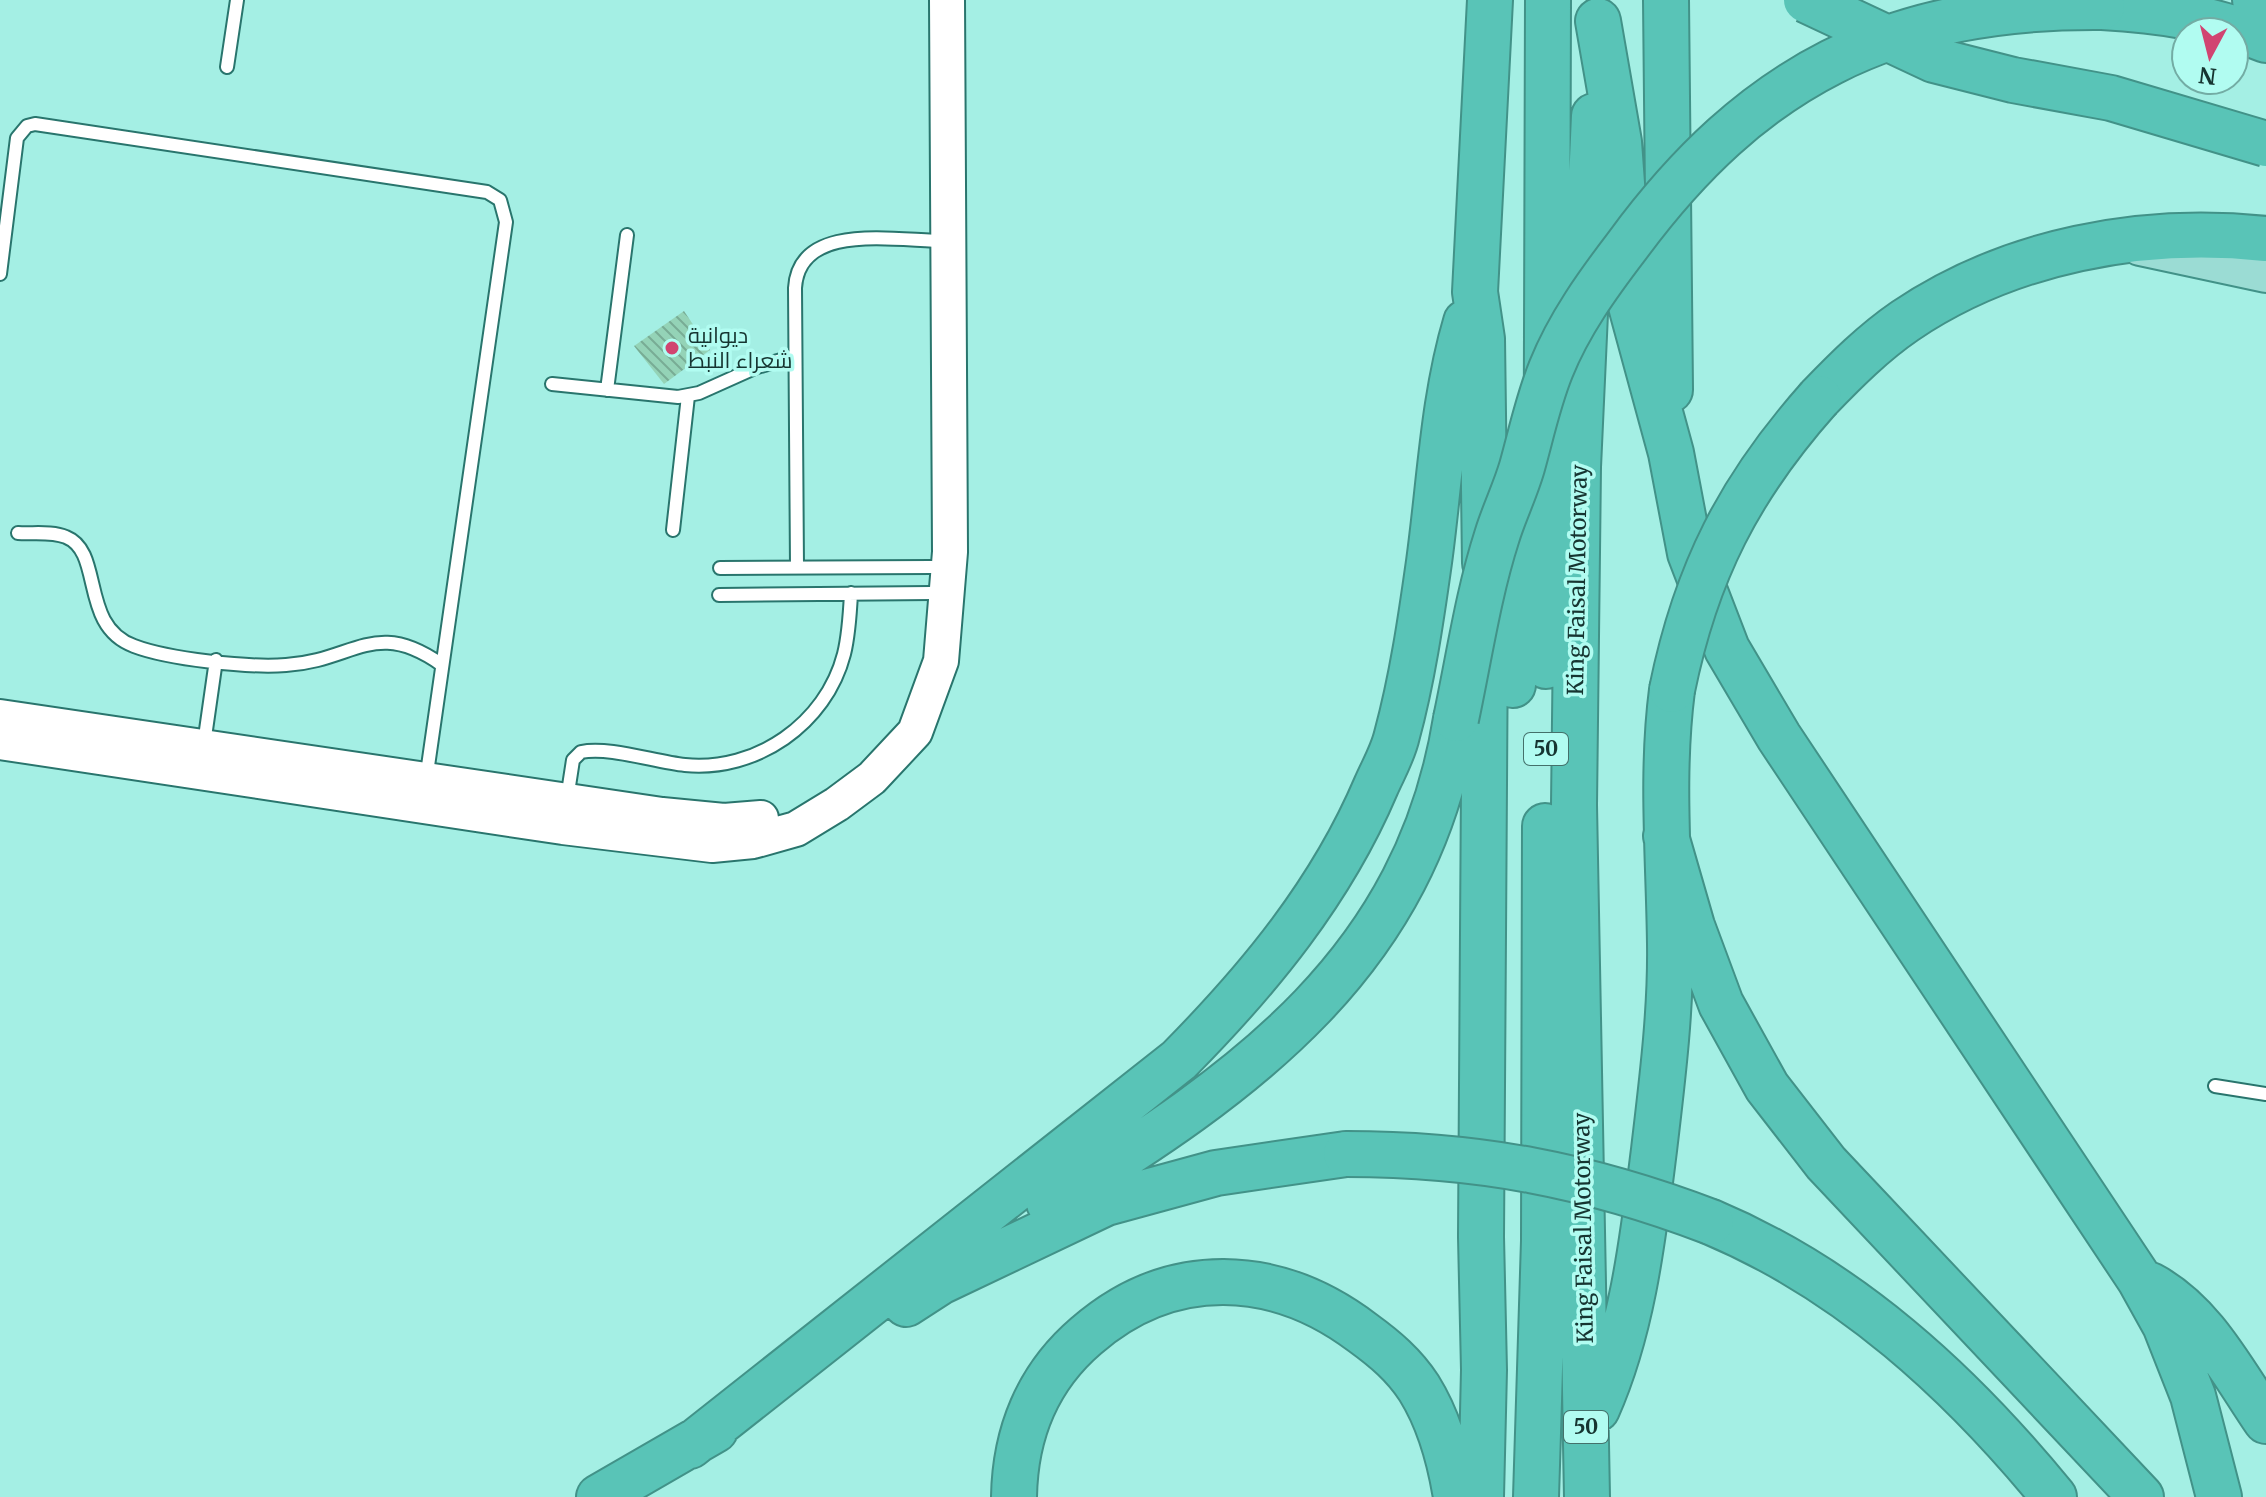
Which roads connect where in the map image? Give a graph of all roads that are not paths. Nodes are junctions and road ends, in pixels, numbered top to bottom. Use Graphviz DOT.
graph roads {
  1 [pos="237,0"];
  2 [pos="930,0"];
  3 [pos="947,0"];
  4 [pos="1490,0"];
  5 [pos="1548,0"];
  6 [pos="1666,0"];
  7 [pos="1806,0"];
  8 [pos="2255,0"];
  9 [pos="2266,5"];
  10 [pos="1598,10"];
  11 [pos="2266,40"];
  12 [pos="227,67"];
  13 [pos="2266,144"];
  14 [pos="627,235"];
  15 [pos="2266,239"];
  16 [pos="940,241"];
  17 [pos="2122,242"];
  18 [pos="2266,273"];
  19 [pos="0,274"];
  20 [pos="1475,292"];
  21 [pos="795,356"];
  22 [pos="552,384"];
  23 [pos="607,390"];
  24 [pos="688,396"];
  25 [pos="1671,453"];
  26 [pos="1521,469"];
  27 [pos="673,530"];
  28 [pos="18,533"];
  29 [pos="773,567"];
  30 [pos="797,567"];
  31 [pos="720,568"];
  32 [pos="932,580"];
  33 [pos="774,593"];
  34 [pos="851,593"];
  35 [pos="719,595"];
  36 [pos="216,660"];
  37 [pos="442,665"];
  38 [pos="0,717"];
  39 [pos="0,742"];
  40 [pos="204,747"];
  41 [pos="423,794"];
  42 [pos="564,814"];
  43 [pos="1666,836"];
  44 [pos="2215,1086"];
  45 [pos="2266,1094"];
  46 [pos="2140,1280"];
  47 [pos="940,1282"];
  48 [pos="2266,1421"];
  49 [pos="1586,1434"];
  50 [pos="690,1446"];
  51 [pos="599,1497"];
  52 [pos="1014,1497"];
  53 [pos="1456,1497"];
  54 [pos="1481,1497"];
  55 [pos="1533,1497"];
  56 [pos="1587,1497"];
  57 [pos="2054,1497"];
  58 [pos="2141,1497"];
  59 [pos="2219,1497"];
  1 -- 12 [label="lane"];
  2 -- 16 [label="street"];
  3 -- 16 [label="street"];
  4 -- 20 [label="highway"];
  5 -- 55 [label="highway, King Faisal Motorway / 50"];
  6 -- 25 [label="highway"];
  7 -- 13 [label="highway, bridge"];
  8 -- 9 [label="highway"];
  10 -- 25 [label="highway"];
  10 -- 49 [label="highway, King Faisal Motorway / 50"];
  11 -- 26 [label="highway, bridge"];
  14 -- 23 [label="lane"];
  15 -- 17 [label="highway"];
  16 -- 21 [label="lane"];
  16 -- 32 [label="street"];
  16 -- 42 [label="street"];
  17 -- 18 [label="main road"];
  17 -- 43 [label="highway, bridge"];
  19 -- 37 [label="lane"];
  20 -- 50 [label="highway"];
  20 -- 54 [label="highway"];
  21 -- 24 [label="lane"];
  21 -- 30 [label="lane"];
  22 -- 23 [label="lane"];
  23 -- 24 [label="lane"];
  24 -- 27 [label="lane"];
  25 -- 46 [label="highway"];
  26 -- 47 [label="highway, bridge"];
  26 -- 55 [label="highway, bridge"];
  28 -- 36 [label="lane"];
  29 -- 30 [label="lane"];
  29 -- 31 [label="lane"];
  29 -- 33 [label="lane"];
  30 -- 32 [label="lane"];
  32 -- 34 [label="lane"];
  32 -- 42 [label="street"];
  33 -- 34 [label="lane"];
  33 -- 35 [label="lane"];
  34 -- 42 [label="lane"];
  36 -- 37 [label="lane"];
  36 -- 40 [label="lane"];
  37 -- 41 [label="lane"];
  38 -- 40 [label="street"];
  39 -- 41 [label="street"];
  40 -- 41 [label="street"];
  41 -- 42 [label="street"];
  43 -- 49 [label="highway"];
  43 -- 58 [label="highway"];
  44 -- 45 [label="lane"];
  46 -- 48 [label="highway"];
  46 -- 59 [label="highway"];
  47 -- 50 [label="highway"];
  47 -- 57 [label="highway, bridge"];
  49 -- 56 [label="highway, King Faisal Motorway / 50"];
  50 -- 51 [label="highway"];
  52 -- 53 [label="highway"];
}
